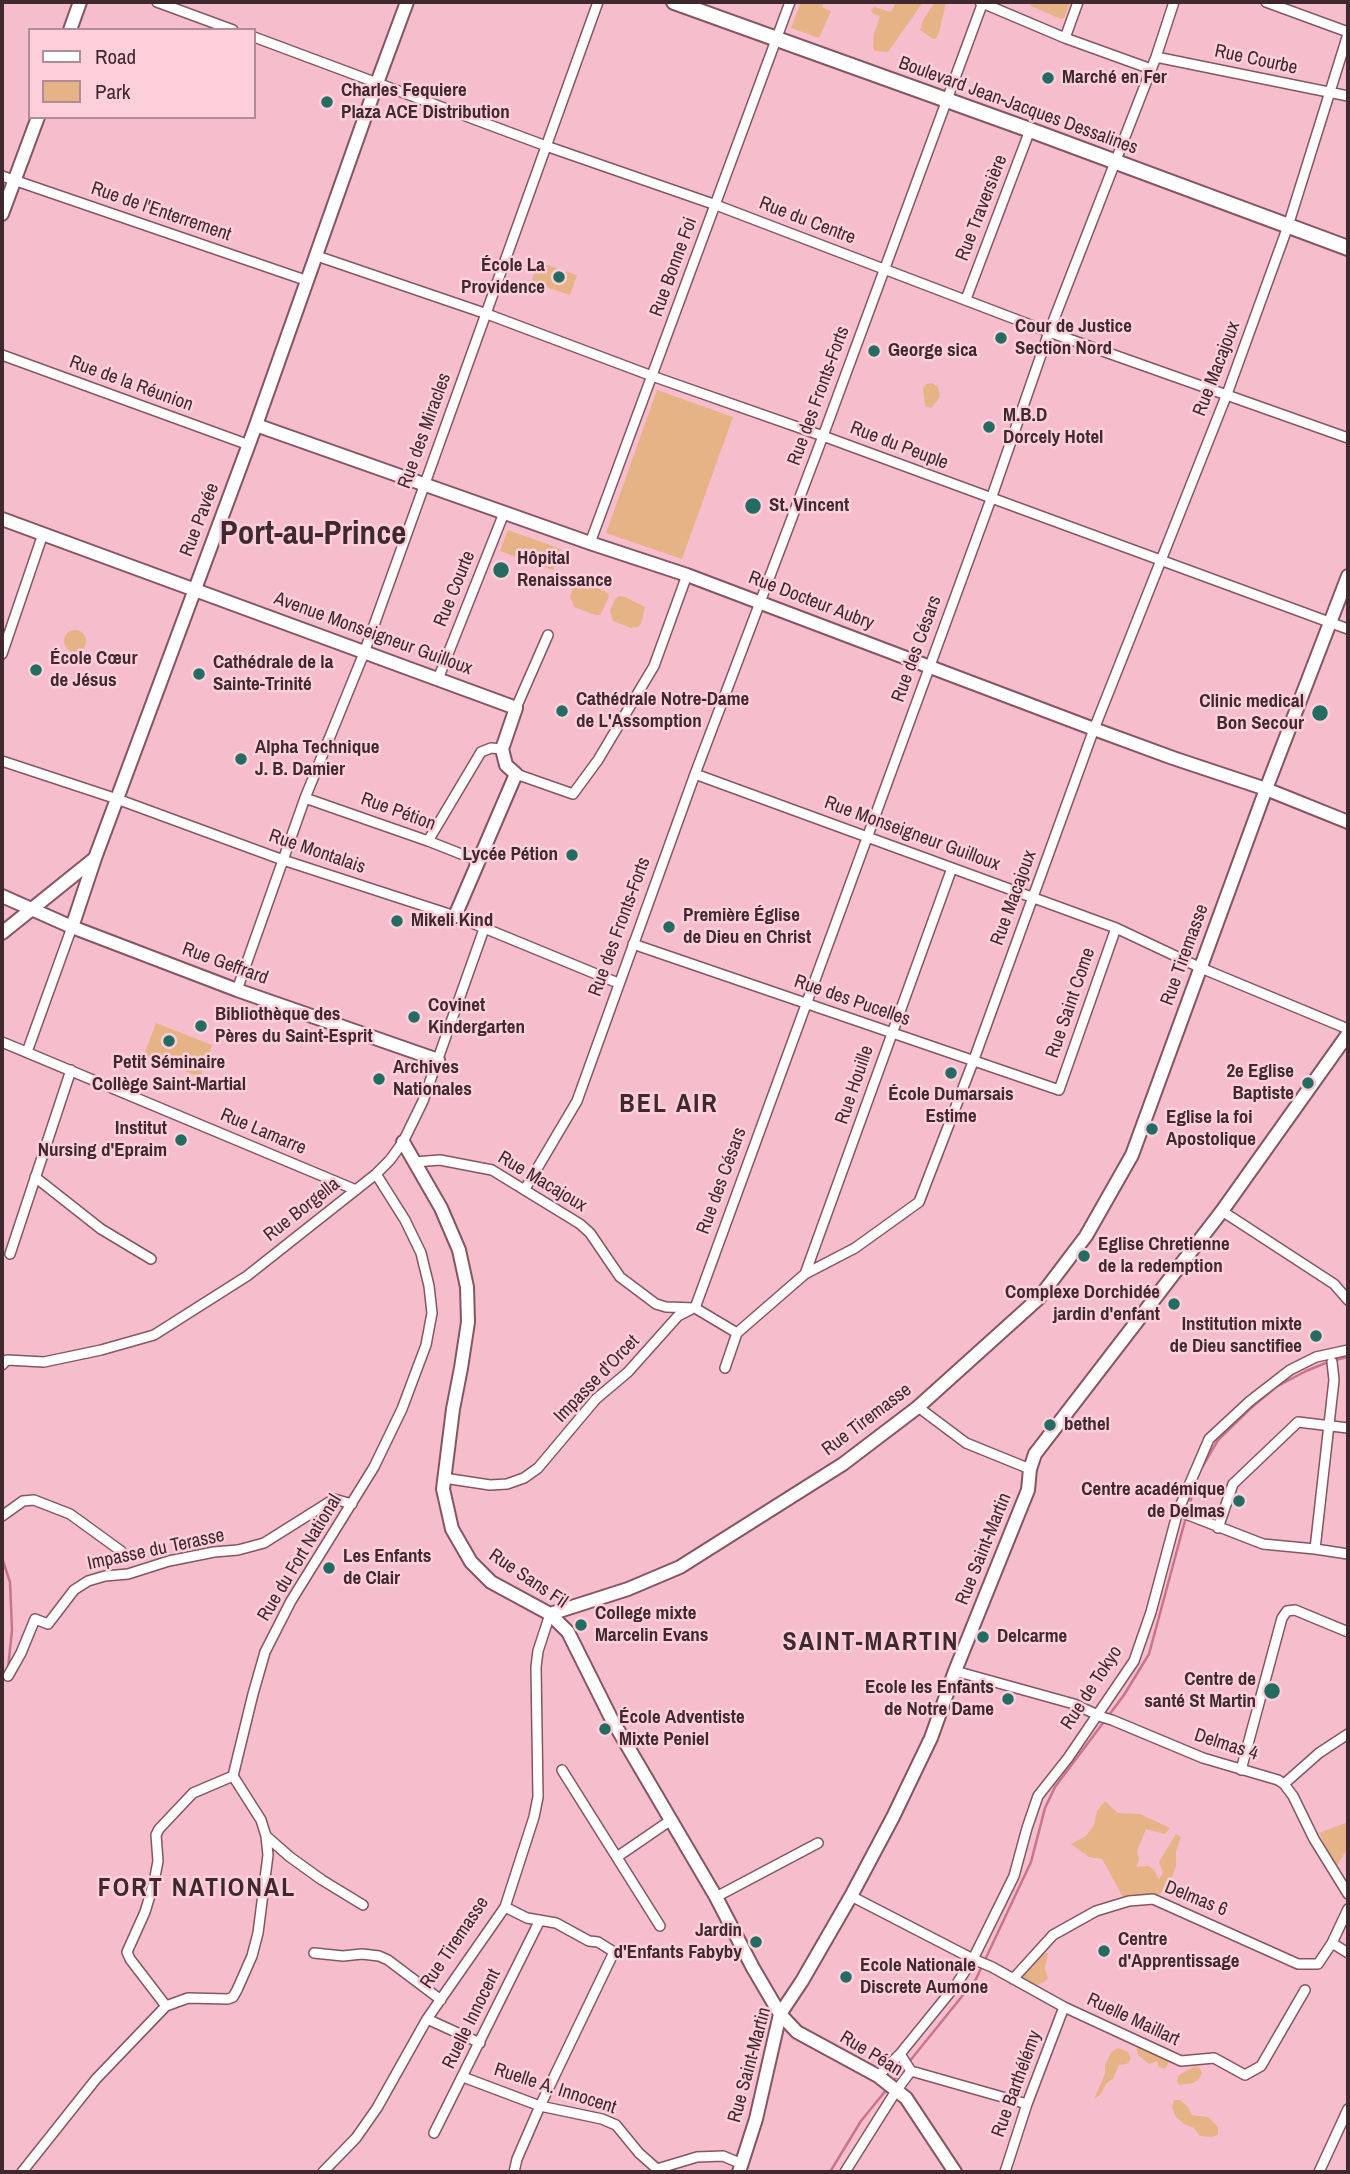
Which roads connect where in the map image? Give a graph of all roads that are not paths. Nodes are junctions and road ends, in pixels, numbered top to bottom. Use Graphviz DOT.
graph roads {
  1 [pos="80,2"];
  2 [pos="157,2"];
  3 [pos="407,2"];
  4 [pos="597,2"];
  5 [pos="674,2"];
  6 [pos="790,2"];
  7 [pos="982,2"];
  8 [pos="1078,2"];
  9 [pos="1174,2"];
  10 [pos="1266,2"];
  11 [pos="71,28"];
  12 [pos="228,28"];
  13 [pos="1348,33"];
  14 [pos="256,38"];
  15 [pos="1065,38"];
  16 [pos="776,40"];
  17 [pos="1156,57"];
  18 [pos="1151,69"];
  19 [pos="377,83"];
  20 [pos="1330,93"];
  21 [pos="1348,96"];
  22 [pos="947,100"];
  23 [pos="37,119"];
  24 [pos="1030,130"];
  25 [pos="546,146"];
  26 [pos="1116,162"];
  27 [pos="8,178"];
  28 [pos="716,205"];
  29 [pos="2,214"];
  30 [pos="1288,226"];
  31 [pos="1348,248"];
  32 [pos="317,256"];
  33 [pos="885,269"];
  34 [pos="308,281"];
  35 [pos="966,299"];
  36 [pos="487,314"];
  37 [pos="1049,332"];
  38 [pos="2,355"];
  39 [pos="652,376"];
  40 [pos="1227,394"];
  41 [pos="256,425"];
  42 [pos="823,436"];
  43 [pos="1348,438"];
  44 [pos="249,445"];
  45 [pos="424,484"];
  46 [pos="991,499"];
  47 [pos="504,513"];
  48 [pos="2,519"];
  49 [pos="43,534"];
  50 [pos="590,543"];
  51 [pos="1160,559"];
  52 [pos="687,575"];
  53 [pos="1348,576"];
  54 [pos="194,590"];
  55 [pos="760,603"];
  56 [pos="1330,622"];
  57 [pos="1348,629"];
  58 [pos="548,635"];
  59 [pos="364,653"];
  60 [pos="2,654"];
  61 [pos="929,666"];
  62 [pos="438,679"];
  63 [pos="516,708"];
  64 [pos="1094,729"];
  65 [pos="502,749"];
  66 [pos="2,761"];
  67 [pos="516,774"];
  68 [pos="695,774"];
  69 [pos="1266,789"];
  70 [pos="305,798"];
  71 [pos="117,799"];
  72 [pos="1347,818"];
  73 [pos="867,836"];
  74 [pos="428,841"];
  75 [pos="95,858"];
  76 [pos="283,860"];
  77 [pos="479,861"];
  78 [pos="952,868"];
  79 [pos="2,896"];
  80 [pos="1034,897"];
  81 [pos="31,908"];
  82 [pos="455,916"];
  83 [pos="72,927"];
  84 [pos="1116,928"];
  85 [pos="484,929"];
  86 [pos="2,933"];
  87 [pos="633,944"];
  88 [pos="1201,968"];
  89 [pos="618,982"];
  90 [pos="237,990"];
  91 [pos="805,1003"];
  92 [pos="1348,1029"];
  93 [pos="892,1032"];
  94 [pos="1348,1034"];
  95 [pos="2,1042"];
  96 [pos="27,1052"];
  97 [pos="438,1060"];
  98 [pos="973,1062"];
  99 [pos="71,1070"];
  100 [pos="1059,1090"];
  101 [pos="403,1142"];
  102 [pos="414,1162"];
  103 [pos="376,1174"];
  104 [pos="36,1177"];
  105 [pos="525,1189"];
  106 [pos="356,1190"];
  107 [pos="1222,1211"];
  108 [pos="10,1254"];
  109 [pos="151,1259"];
  110 [pos="804,1274"];
  111 [pos="1348,1300"];
  112 [pos="695,1308"];
  113 [pos="737,1333"];
  114 [pos="1348,1350"];
  115 [pos="4,1359"];
  116 [pos="1332,1362"];
  117 [pos="724,1368"];
  118 [pos="918,1407"];
  119 [pos="1328,1425"];
  120 [pos="1348,1428"];
  121 [pos="1030,1469"];
  122 [pos="444,1478"];
  123 [pos="352,1504"];
  124 [pos="1178,1511"];
  125 [pos="2,1516"];
  126 [pos="1218,1528"];
  127 [pos="1315,1549"];
  128 [pos="121,1551"];
  129 [pos="1348,1554"];
  130 [pos="550,1614"];
  131 [pos="1348,1632"];
  132 [pos="955,1671"];
  133 [pos="8,1676"];
  134 [pos="1099,1716"];
  135 [pos="1348,1734"];
  136 [pos="562,1770"];
  137 [pos="1241,1770"];
  138 [pos="233,1776"];
  139 [pos="1284,1784"];
  140 [pos="671,1820"];
  141 [pos="266,1836"];
  142 [pos="818,1843"];
  143 [pos="617,1857"];
  144 [pos="1348,1894"];
  145 [pos="851,1896"];
  146 [pos="716,1897"];
  147 [pos="363,1905"];
  148 [pos="505,1907"];
  149 [pos="1348,1909"];
  150 [pos="540,1920"];
  151 [pos="660,1926"];
  152 [pos="1332,1943"];
  153 [pos="314,1952"];
  154 [pos="1348,1953"];
  155 [pos="973,1959"];
  156 [pos="1013,1979"];
  157 [pos="1305,1990"];
  158 [pos="441,2000"];
  159 [pos="166,2006"];
  160 [pos="1064,2007"];
  161 [pos="780,2014"];
  162 [pos="427,2019"];
  163 [pos="480,2043"];
  164 [pos="900,2054"];
  165 [pos="911,2071"];
  166 [pos="878,2076"];
  167 [pos="463,2077"];
  168 [pos="896,2091"];
  169 [pos="1027,2104"];
  170 [pos="540,2106"];
  171 [pos="1348,2109"];
  172 [pos="1343,2130"];
  173 [pos="434,2133"];
  174 [pos="741,2168"];
  175 [pos="22,2172"];
  176 [pos="323,2172"];
  177 [pos="513,2172"];
  178 [pos="845,2172"];
  179 [pos="955,2172"];
  180 [pos="1004,2172"];
  181 [pos="1320,2172"];
  1 -- 11 [label="street"];
  2 -- 12 [label="street"];
  3 -- 19 [label="street, Rue Pavée"];
  4 -- 25 [label="street, Rue des Miracles"];
  5 -- 16 [label="main road, Boulevard Jean-Jacques Dessalines"];
  6 -- 16 [label="street, Rue Bonne Foi"];
  7 -- 15 [label="street"];
  7 -- 22 [label="street, Rue des Fronts-Forts"];
  8 -- 15 [label="street"];
  9 -- 17 [label="street, Rue des Césars"];
  10 -- 13 [label="street"];
  13 -- 20 [label="street, Rue Macajoux"];
  14 -- 19 [label="street, Rue du Centre"];
  15 -- 18 [label="street"];
  16 -- 22 [label="main road, Boulevard Jean-Jacques Dessalines"];
  16 -- 28 [label="street, Rue Bonne Foi"];
  17 -- 18 [label="street, Rue des Césars"];
  17 -- 20 [label="street, Rue Courbe"];
  18 -- 26 [label="street, Rue des Césars"];
  19 -- 25 [label="street, Rue du Centre"];
  19 -- 32 [label="street, Rue Pavée"];
  20 -- 21 [label="street, Rue Courbe"];
  20 -- 30 [label="street, Rue Macajoux"];
  22 -- 24 [label="main road, Boulevard Jean-Jacques Dessalines"];
  22 -- 33 [label="street, Rue des Fronts-Forts"];
  23 -- 27 [label="street"];
  24 -- 26 [label="main road, Boulevard Jean-Jacques Dessalines"];
  24 -- 35 [label="street, Rue Traversière"];
  25 -- 28 [label="street, Rue du Centre"];
  25 -- 36 [label="street, Rue des Miracles"];
  26 -- 30 [label="main road, Boulevard Jean-Jacques Dessalines"];
  26 -- 37 [label="street, Rue des Césars"];
  27 -- 29 [label="street"];
  27 -- 34 [label="street, Rue de l'Enterrement"];
  28 -- 33 [label="street, Rue du Centre"];
  28 -- 39 [label="street, Rue Bonne Foi"];
  30 -- 31 [label="main road, Boulevard Jean-Jacques Dessalines"];
  30 -- 40 [label="street, Rue Macajoux"];
  32 -- 34 [label="street, Rue Pavée"];
  32 -- 36 [label="street, Rue du Peuple"];
  33 -- 35 [label="street, Rue du Centre"];
  33 -- 42 [label="street, Rue des Fronts-Forts"];
  34 -- 41 [label="street, Rue Pavée"];
  35 -- 37 [label="street, Rue du Centre"];
  36 -- 39 [label="street, Rue du Peuple"];
  36 -- 45 [label="street, Rue des Miracles"];
  37 -- 40 [label="street, Rue du Centre"];
  37 -- 46 [label="street, Rue des Césars"];
  38 -- 44 [label="street, Rue de la Réunion"];
  39 -- 42 [label="street, Rue du Peuple"];
  39 -- 50 [label="street, Rue Bonne Foi"];
  40 -- 43 [label="street, Rue du Centre"];
  40 -- 51 [label="street, Rue Macajoux"];
  41 -- 44 [label="street, Rue Pavée"];
  41 -- 45 [label="street, Rue Docteur Aubry"];
  42 -- 46 [label="street, Rue du Peuple"];
  42 -- 55 [label="street, Rue des Fronts-Forts"];
  44 -- 54 [label="street, Rue Pavée"];
  45 -- 47 [label="street, Rue Docteur Aubry"];
  45 -- 59 [label="street, Rue des Miracles"];
  46 -- 51 [label="street, Rue du Peuple"];
  46 -- 61 [label="street, Rue des Césars"];
  47 -- 50 [label="street, Rue Docteur Aubry"];
  47 -- 62 [label="street, Rue Courte"];
  48 -- 49 [label="street, Avenue Monseigneur Guilloux"];
  49 -- 54 [label="street, Avenue Monseigneur Guilloux"];
  49 -- 60 [label="street"];
  50 -- 52 [label="street, Rue Docteur Aubry"];
  51 -- 56 [label="street, Rue du Peuple"];
  51 -- 64 [label="street, Rue Macajoux"];
  52 -- 55 [label="street, Rue Docteur Aubry"];
  52 -- 67 [label="street"];
  53 -- 56 [label="street, Rue Tiremasse"];
  54 -- 59 [label="street, Avenue Monseigneur Guilloux"];
  54 -- 71 [label="street, Rue Pavée"];
  55 -- 61 [label="street, Rue Docteur Aubry"];
  55 -- 68 [label="street, Rue des Fronts-Forts"];
  56 -- 57 [label="street, Rue du Peuple"];
  56 -- 69 [label="street, Rue Tiremasse"];
  58 -- 63 [label="street"];
  59 -- 62 [label="street, Avenue Monseigneur Guilloux"];
  59 -- 70 [label="street, Rue des Miracles"];
  61 -- 64 [label="street, Rue Docteur Aubry"];
  61 -- 73 [label="street, Rue des Césars"];
  62 -- 63 [label="street, Avenue Monseigneur Guilloux"];
  63 -- 65 [label="street"];
  64 -- 69 [label="street, Rue Docteur Aubry"];
  64 -- 80 [label="street, Rue Macajoux"];
  65 -- 67 [label="street"];
  65 -- 74 [label="street"];
  66 -- 71 [label="street, Rue Montalais"];
  67 -- 77 [label="street"];
  68 -- 73 [label="street, Rue Monseigneur Guilloux"];
  68 -- 87 [label="street, Rue des Fronts-Forts"];
  69 -- 72 [label="street, Rue Docteur Aubry"];
  69 -- 88 [label="street, Rue Tiremasse"];
  70 -- 74 [label="street, Rue Pétion"];
  70 -- 76 [label="street, Rue des Miracles"];
  71 -- 75 [label="street, Rue Pavée"];
  71 -- 76 [label="street, Rue Montalais"];
  73 -- 78 [label="street, Rue Monseigneur Guilloux"];
  73 -- 91 [label="street, Rue des Césars"];
  74 -- 77 [label="street, Rue Pétion"];
  75 -- 81 [label="street"];
  75 -- 83 [label="street, Rue Pavée"];
  76 -- 82 [label="street, Rue Montalais"];
  76 -- 90 [label="street, Rue des Miracles"];
  77 -- 82 [label="street"];
  78 -- 80 [label="street, Rue Monseigneur Guilloux"];
  78 -- 93 [label="street, Rue Houille"];
  79 -- 81 [label="street, Rue Geffrard"];
  80 -- 84 [label="street, Rue Monseigneur Guilloux"];
  80 -- 98 [label="street, Rue Macajoux"];
  81 -- 83 [label="street, Rue Geffrard"];
  81 -- 86 [label="street"];
  82 -- 85 [label="street, Rue Montalais"];
  83 -- 90 [label="street, Rue Geffrard"];
  83 -- 96 [label="street, Rue Pavée"];
  84 -- 88 [label="street, Rue Monseigneur Guilloux"];
  84 -- 100 [label="street, Rue Saint Come"];
  85 -- 89 [label="street, Rue Montalais"];
  85 -- 97 [label="street, Rue Borgella"];
  87 -- 89 [label="street, Rue des Fronts-Forts"];
  87 -- 91 [label="street, Rue des Pucelles"];
  88 -- 92 [label="street, Rue Monseigneur Guilloux"];
  88 -- 118 [label="street, Rue Tiremasse"];
  89 -- 105 [label="street, Rue des Fronts-Forts"];
  90 -- 97 [label="street, Rue Geffrard"];
  91 -- 93 [label="street, Rue des Pucelles"];
  91 -- 112 [label="street, Rue des Césars"];
  93 -- 98 [label="street, Rue des Pucelles"];
  93 -- 110 [label="street, Rue Houille"];
  94 -- 107 [label="street, Rue Saint-Martin"];
  95 -- 96 [label="street, Rue Lamarre"];
  96 -- 99 [label="street, Rue Lamarre"];
  97 -- 101 [label="street, Rue Borgella"];
  98 -- 100 [label="street, Rue des Pucelles"];
  98 -- 110 [label="street, Rue Macajoux"];
  99 -- 104 [label="street"];
  99 -- 106 [label="street, Rue Lamarre"];
  101 -- 102 [label="street, Rue Sans Fil"];
  101 -- 103 [label="street, Rue Borgella"];
  102 -- 105 [label="street, Rue Macajoux"];
  102 -- 122 [label="street, Rue Sans Fil"];
  103 -- 106 [label="street, Rue Borgella"];
  103 -- 123 [label="street, Rue du Fort National"];
  104 -- 108 [label="street"];
  104 -- 109 [label="street"];
  105 -- 112 [label="street, Rue Macajoux"];
  106 -- 115 [label="street, Rue Borgella"];
  107 -- 111 [label="street"];
  107 -- 121 [label="street, Rue Saint-Martin"];
  110 -- 113 [label="street, Rue Macajoux"];
  112 -- 113 [label="street, Rue Macajoux"];
  112 -- 122 [label="street, Impasse d'Orcet"];
  113 -- 117 [label="street"];
  114 -- 124 [label="street, Rue de Tokyo"];
  116 -- 119 [label="street"];
  118 -- 121 [label="street"];
  118 -- 130 [label="street, Rue Tiremasse"];
  119 -- 120 [label="street"];
  119 -- 126 [label="street"];
  119 -- 127 [label="street"];
  121 -- 132 [label="street, Rue Saint-Martin"];
  122 -- 130 [label="street, Rue Sans Fil"];
  123 -- 133 [label="street, Impasse du Terasse"];
  123 -- 138 [label="street, Rue du Fort National"];
  124 -- 126 [label="street"];
  124 -- 134 [label="street, Rue de Tokyo"];
  125 -- 128 [label="street"];
  126 -- 127 [label="street"];
  127 -- 129 [label="street"];
  130 -- 140 [label="street, Rue Sans Fil"];
  130 -- 148 [label="street, Rue Tiremasse"];
  131 -- 137 [label="street"];
  132 -- 134 [label="street, Delmas 4"];
  132 -- 145 [label="street, Rue Saint-Martin"];
  134 -- 137 [label="street, Delmas 4"];
  134 -- 155 [label="street, Rue de Tokyo"];
  135 -- 139 [label="street"];
  136 -- 143 [label="street"];
  137 -- 139 [label="street, Delmas 4"];
  138 -- 141 [label="street"];
  138 -- 159 [label="street"];
  139 -- 144 [label="street"];
  140 -- 143 [label="street"];
  140 -- 146 [label="street, Rue Sans Fil"];
  141 -- 147 [label="street"];
  141 -- 159 [label="street"];
  142 -- 146 [label="street"];
  143 -- 151 [label="street"];
  145 -- 155 [label="street"];
  145 -- 161 [label="street, Rue Saint-Martin"];
  146 -- 161 [label="street, Rue Sans Fil"];
  148 -- 150 [label="street"];
  148 -- 158 [label="street, Rue Tiremasse"];
  149 -- 152 [label="street, Delmas 6"];
  150 -- 163 [label="street, Ruelle Innocent"];
  150 -- 170 [label="street"];
  152 -- 154 [label="street"];
  152 -- 156 [label="street, Delmas 6"];
  153 -- 158 [label="street"];
  155 -- 156 [label="street, Ruelle Maillart"];
  155 -- 164 [label="street, Rue de Tokyo"];
  156 -- 160 [label="street, Ruelle Maillart"];
  157 -- 160 [label="street, Ruelle Maillart"];
  158 -- 162 [label="street, Rue Tiremasse"];
  159 -- 175 [label="street"];
  160 -- 169 [label="street, Rue Barthélémy"];
  161 -- 166 [label="street, Rue Péan"];
  161 -- 174 [label="street, Rue Saint-Martin"];
  162 -- 163 [label="street"];
  162 -- 176 [label="street, Rue Tiremasse"];
  163 -- 167 [label="street, Ruelle Innocent"];
  164 -- 165 [label="street"];
  164 -- 166 [label="street, Rue de Tokyo"];
  165 -- 168 [label="street"];
  165 -- 169 [label="street"];
  166 -- 168 [label="street, Rue Péan"];
  167 -- 170 [label="street, Ruelle A. Innocent"];
  167 -- 173 [label="street, Ruelle Innocent"];
  168 -- 178 [label="street"];
  168 -- 179 [label="street, Rue Péan"];
  169 -- 180 [label="street, Rue Barthélémy"];
  170 -- 174 [label="street, Ruelle A. Innocent"];
  170 -- 177 [label="street"];
  171 -- 172 [label="street"];
  172 -- 181 [label="street"];
}
